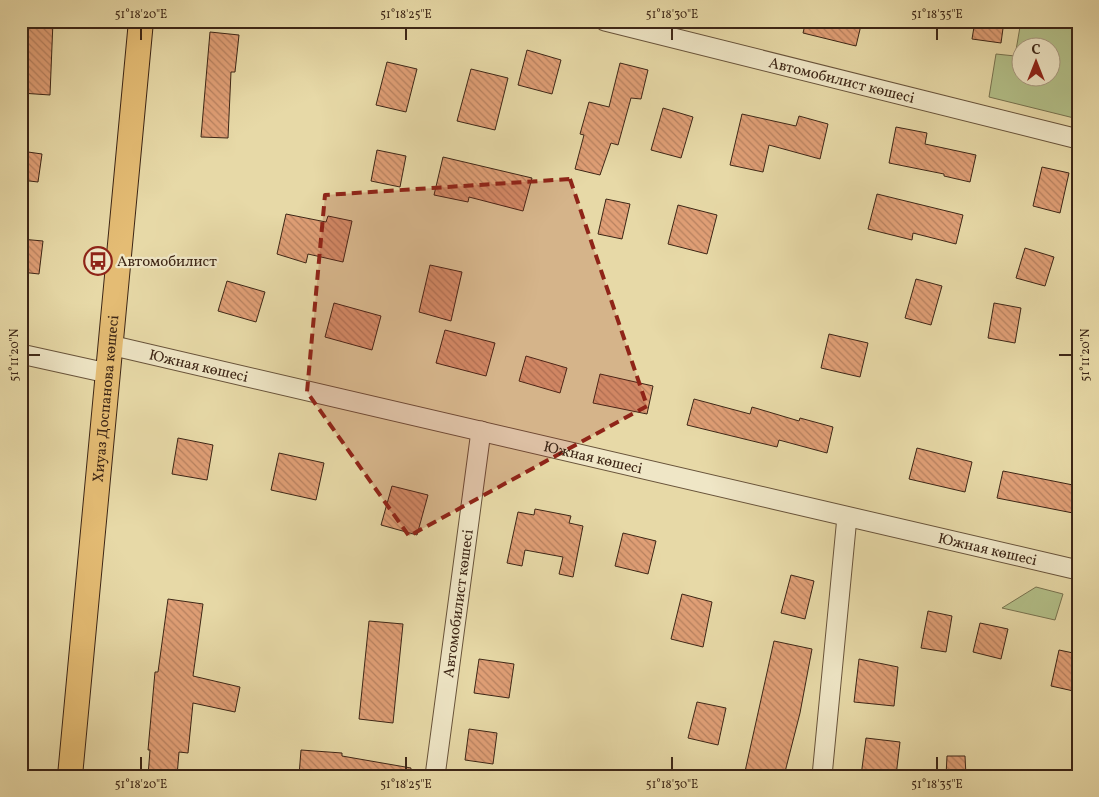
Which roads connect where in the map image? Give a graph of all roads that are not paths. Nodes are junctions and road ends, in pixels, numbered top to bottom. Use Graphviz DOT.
graph roads {
  1 [pos="141,21"];
  2 [pos="605,21"];
  3 [pos="1078,139"];
  4 [pos="110,344"];
  5 [pos="21,354"];
  6 [pos="107,373"];
  7 [pos="481,431"];
  8 [pos="847,517"];
  9 [pos="1078,570"];
  10 [pos="70,776"];
  11 [pos="435,776"];
  12 [pos="822,776"];
  1 -- 4 [label="main road, Хиуаз Доспанова көшесі"];
  2 -- 3 [label="street, Автомобилист көшесі"];
  4 -- 6 [label="main road, Хиуаз Доспанова көшесі"];
  4 -- 7 [label="street, Южная көшесі"];
  5 -- 6 [label="street"];
  6 -- 10 [label="main road, Хиуаз Доспанова көшесі"];
  7 -- 8 [label="street, Южная көшесі"];
  7 -- 11 [label="street, Автомобилист көшесі"];
  8 -- 9 [label="street, Южная көшесі"];
  8 -- 12 [label="street"];
}
